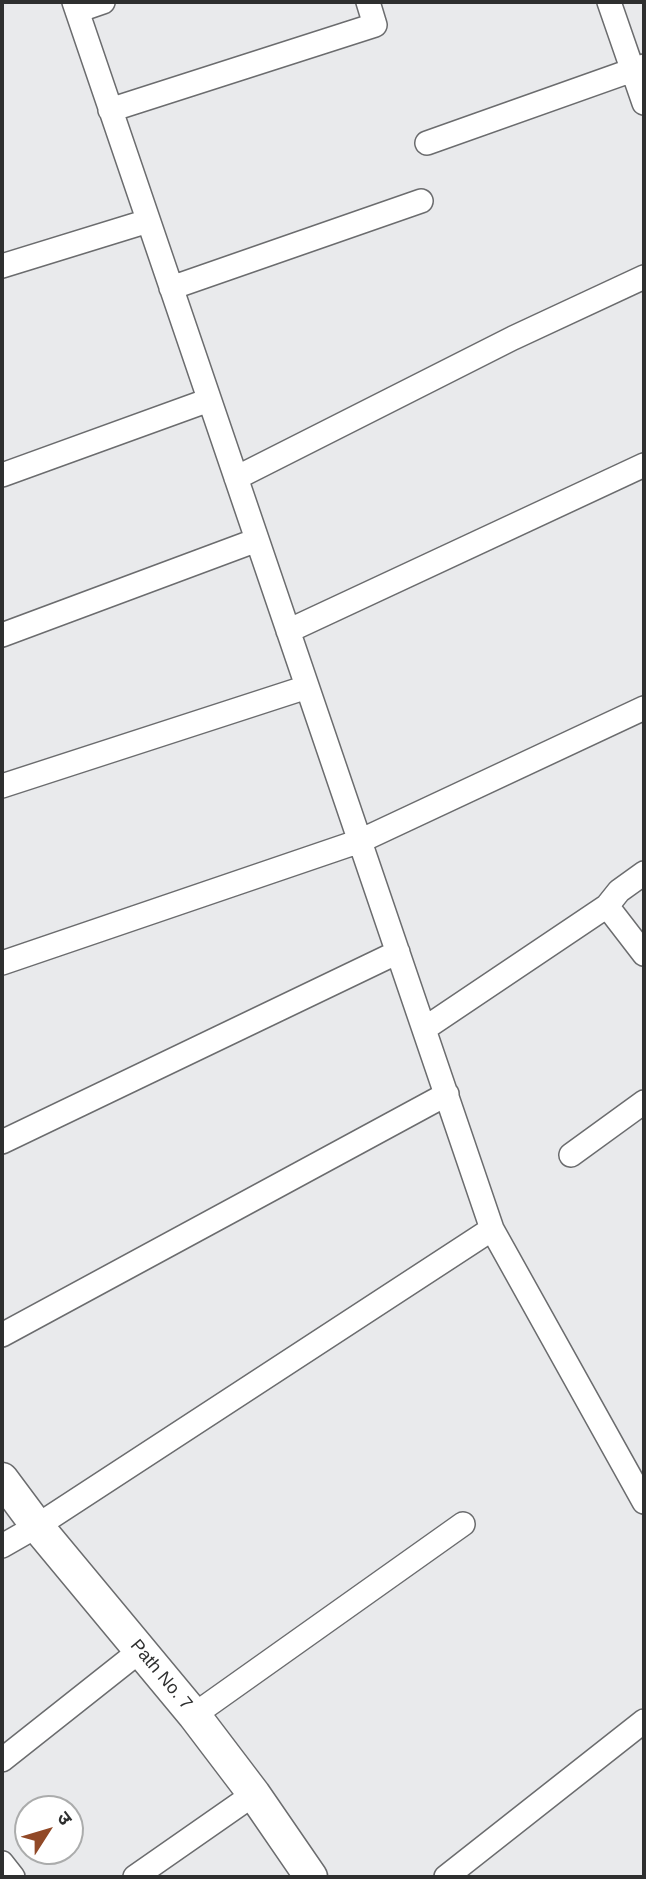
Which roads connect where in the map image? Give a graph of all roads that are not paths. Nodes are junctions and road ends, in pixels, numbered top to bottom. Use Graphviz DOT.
graph roads {
  1 [pos="103,2"];
  2 [pos="369,2"];
  3 [pos="609,2"];
  4 [pos="76,7"];
  5 [pos="638,68"];
  6 [pos="644,103"];
  7 [pos="110,110"];
  8 [pos="427,143"];
  9 [pos="421,201"];
  10 [pos="148,221"];
  11 [pos="2,266"];
  12 [pos="644,277"];
  13 [pos="171,288"];
  14 [pos="209,401"];
  15 [pos="644,465"];
  16 [pos="2,475"];
  17 [pos="236,478"];
  18 [pos="257,540"];
  19 [pos="288,631"];
  20 [pos="2,635"];
  21 [pos="307,687"];
  22 [pos="644,708"];
  23 [pos="2,786"];
  24 [pos="360,841"];
  25 [pos="644,873"];
  26 [pos="607,906"];
  27 [pos="398,952"];
  28 [pos="644,954"];
  29 [pos="2,963"];
  30 [pos="424,1029"];
  31 [pos="447,1094"];
  32 [pos="644,1102"];
  33 [pos="2,1142"];
  34 [pos="571,1155"];
  35 [pos="492,1229"];
  36 [pos="2,1335"];
  37 [pos="2,1479"];
  38 [pos="644,1502"];
  39 [pos="463,1524"];
  40 [pos="37,1526"];
  41 [pos="2,1546"];
  42 [pos="141,1650"];
  43 [pos="194,1716"];
  44 [pos="644,1721"];
  45 [pos="2,1760"];
  46 [pos="254,1794"];
  47 [pos="2,1863"];
  48 [pos="13,1877"];
  49 [pos="135,1877"];
  50 [pos="311,1877"];
  51 [pos="446,1877"];
  1 -- 4 [label="street"];
  2 -- 7 [label="street"];
  3 -- 5 [label="street"];
  4 -- 7 [label="street"];
  5 -- 6 [label="street"];
  5 -- 8 [label="street"];
  7 -- 10 [label="street"];
  9 -- 13 [label="street"];
  10 -- 11 [label="street"];
  10 -- 13 [label="street"];
  12 -- 17 [label="street"];
  13 -- 14 [label="street"];
  14 -- 16 [label="street"];
  14 -- 17 [label="street"];
  15 -- 19 [label="street"];
  17 -- 18 [label="street"];
  18 -- 19 [label="street"];
  18 -- 20 [label="street"];
  19 -- 21 [label="street"];
  21 -- 23 [label="street"];
  21 -- 24 [label="street"];
  22 -- 24 [label="street"];
  24 -- 27 [label="street"];
  24 -- 29 [label="street"];
  25 -- 26 [label="street"];
  26 -- 28 [label="street"];
  26 -- 30 [label="street"];
  27 -- 30 [label="street"];
  27 -- 33 [label="street"];
  30 -- 31 [label="street"];
  31 -- 35 [label="street"];
  31 -- 36 [label="street"];
  32 -- 34 [label="street"];
  35 -- 38 [label="street"];
  35 -- 40 [label="street"];
  37 -- 40 [label="street, Path No. 7"];
  39 -- 43 [label="street"];
  40 -- 41 [label="street"];
  40 -- 42 [label="street, Path No. 7"];
  42 -- 43 [label="street, Path No. 7"];
  42 -- 45 [label="street"];
  43 -- 46 [label="street, Path No. 7"];
  44 -- 51 [label="street"];
  46 -- 49 [label="street"];
  46 -- 50 [label="street, Path No. 7"];
  47 -- 48 [label="street"];
}
